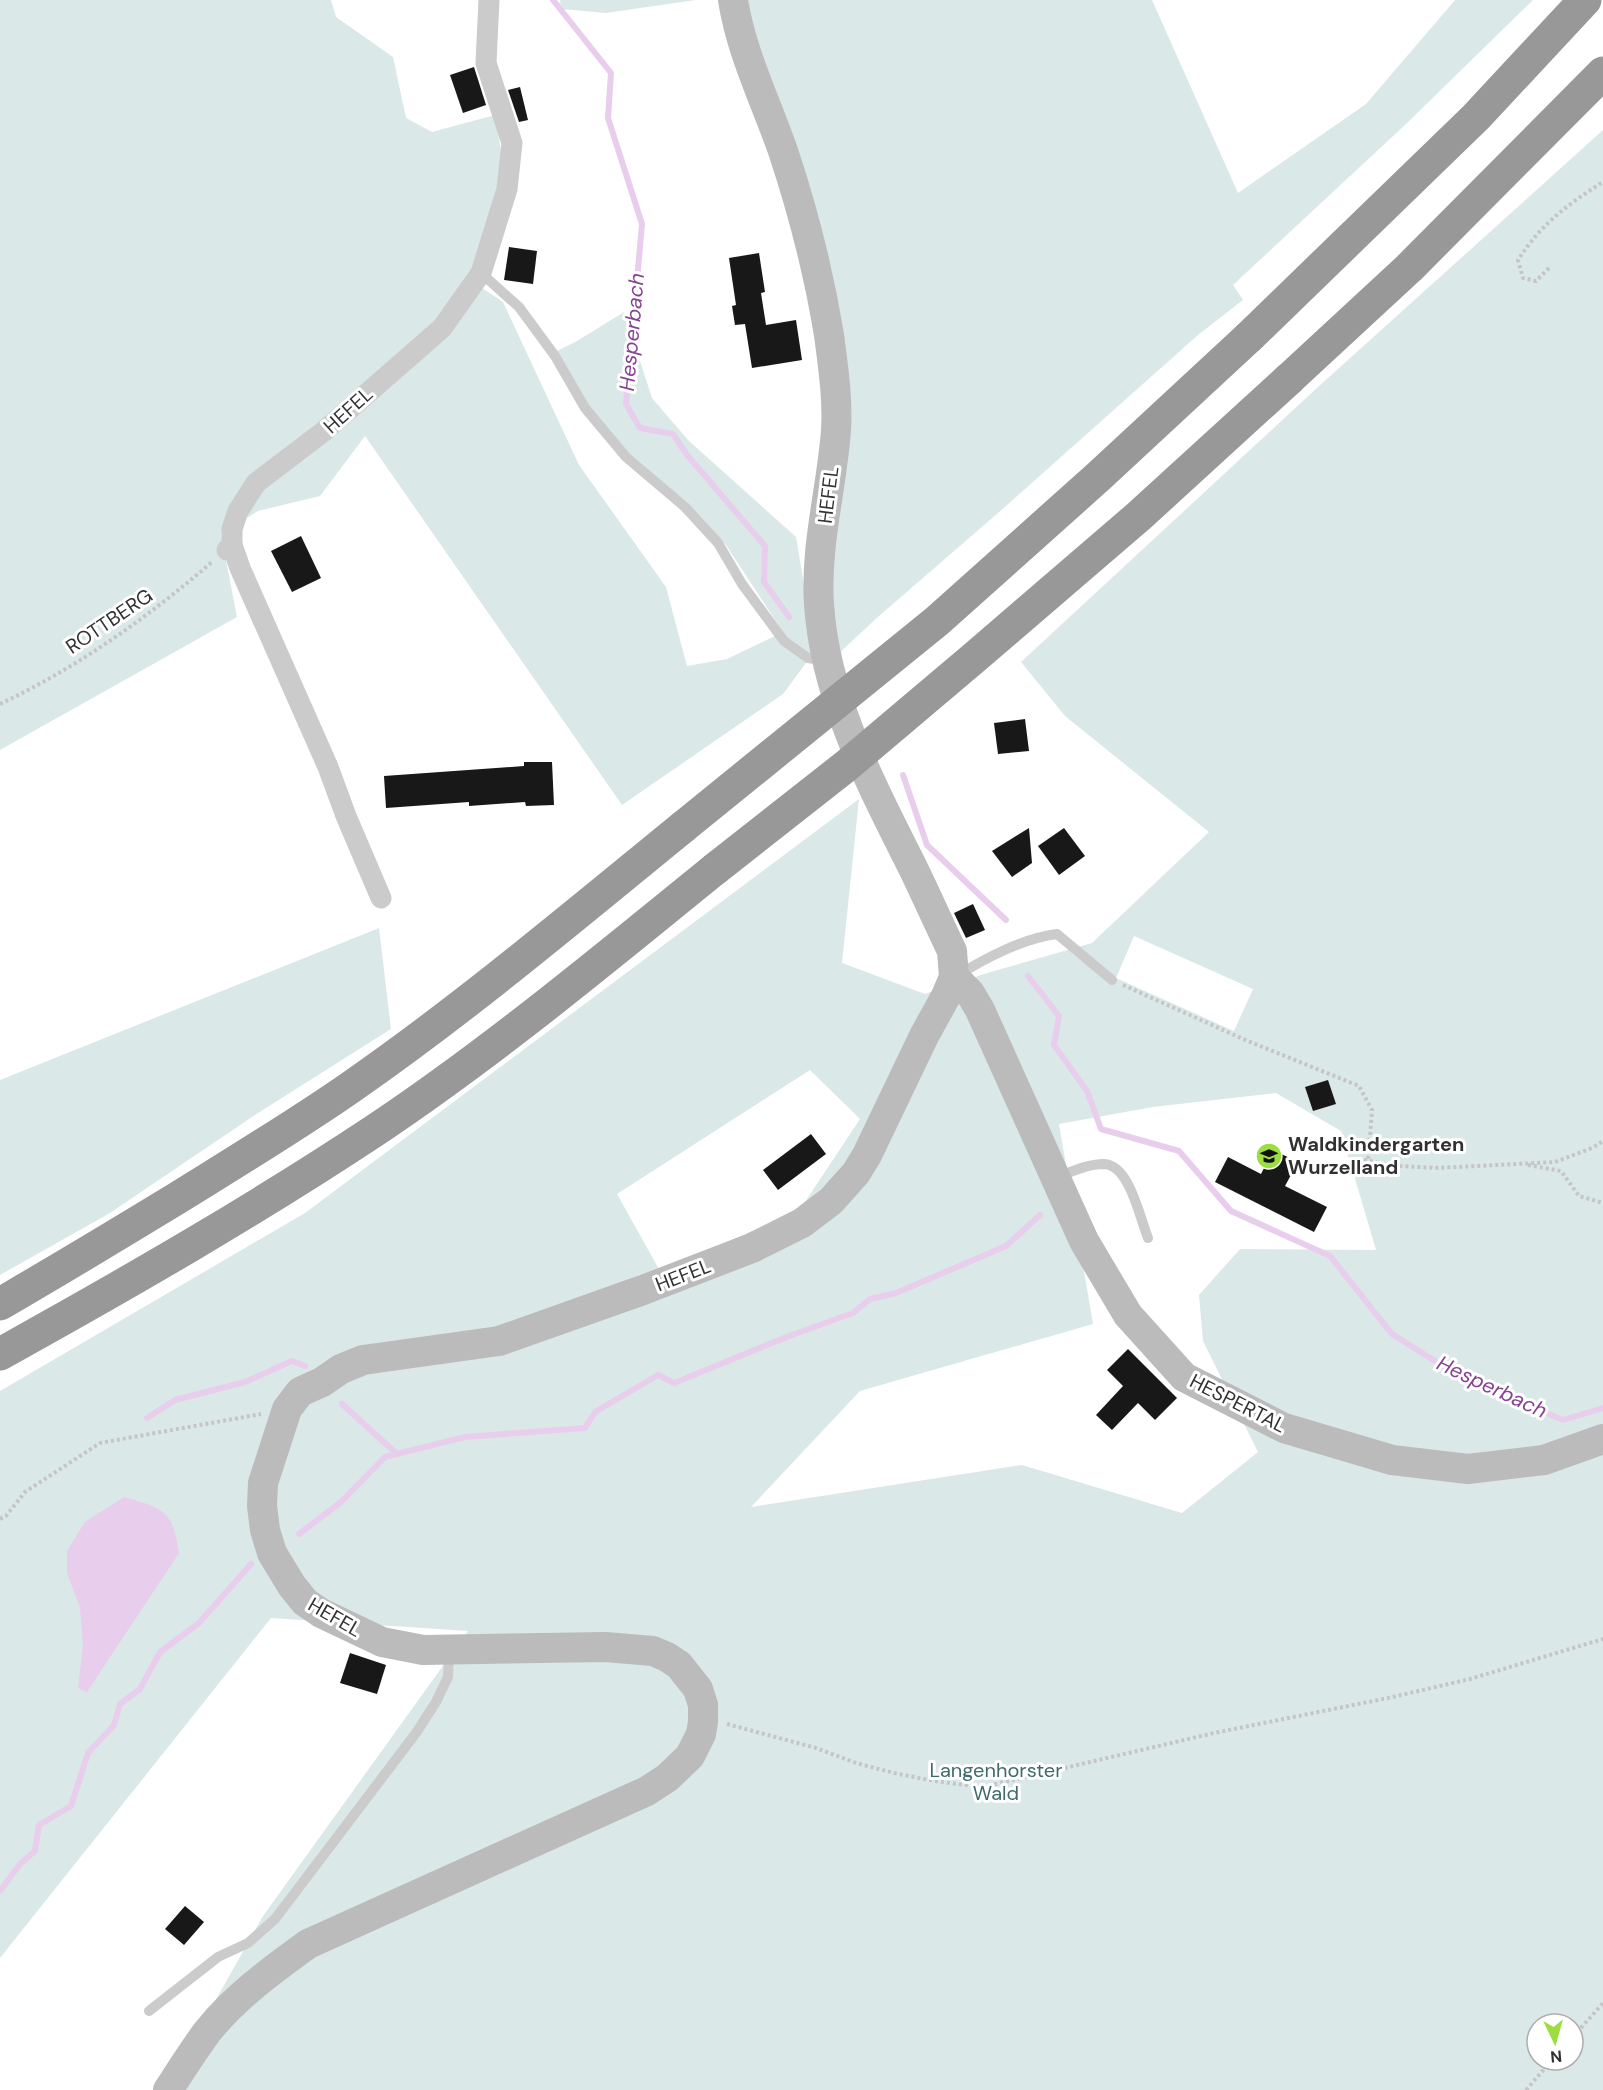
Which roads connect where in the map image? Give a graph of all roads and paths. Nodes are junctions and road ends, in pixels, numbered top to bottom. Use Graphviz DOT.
graph roads {
  1 [pos="489,0"];
  2 [pos="733,0"];
  3 [pos="1586,0"];
  4 [pos="1603,73"];
  5 [pos="1603,182"];
  6 [pos="1549,268"];
  7 [pos="481,273"];
  8 [pos="229,548"];
  9 [pos="826,661"];
  10 [pos="0,704"];
  11 [pos="381,898"];
  12 [pos="954,977"];
  13 [pos="1112,980"];
  14 [pos="1603,1141"];
  15 [pos="1358,1159"];
  16 [pos="1368,1161"];
  17 [pos="1518,1163"];
  18 [pos="1055,1178"];
  19 [pos="1603,1203"];
  20 [pos="1148,1238"];
  21 [pos="0,1304"];
  22 [pos="0,1354"];
  23 [pos="287,1409"];
  24 [pos="1603,1439"];
  25 [pos="0,1519"];
  26 [pos="1603,1639"];
  27 [pos="449,1651"];
  28 [pos="716,1721"];
  29 [pos="1603,2003"];
  30 [pos="149,2011"];
  31 [pos="1585,2023"];
  32 [pos="1542,2072"];
  33 [pos="168,2090"];
  34 [pos="1526,2090"];
  1 -- 7 [label="street, HEFEL"];
  2 -- 9 [label="street, HEFEL"];
  3 -- 21 [label="highway, bridge"];
  4 -- 22 [label="highway, bridge"];
  5 -- 6 [label="path"];
  7 -- 8 [label="street, HEFEL"];
  7 -- 9 [label="lane"];
  8 -- 10 [label="path, ROTTBERG"];
  8 -- 11 [label="street, HEFEL"];
  9 -- 12 [label="street, HEFEL"];
  12 -- 13 [label="lane"];
  12 -- 18 [label="street, HESPERTAL"];
  12 -- 23 [label="street, HEFEL"];
  13 -- 16 [label="path"];
  14 -- 17 [label="path"];
  15 -- 16 [label="path"];
  16 -- 17 [label="path"];
  17 -- 19 [label="path"];
  18 -- 20 [label="lane"];
  18 -- 24 [label="street, HESPERTAL"];
  23 -- 25 [label="path"];
  23 -- 27 [label="street, HEFEL"];
  26 -- 28 [label="path"];
  27 -- 30 [label="lane"];
  27 -- 33 [label="street, HEFEL"];
  29 -- 31 [label="path"];
  32 -- 34 [label="path"];
}
